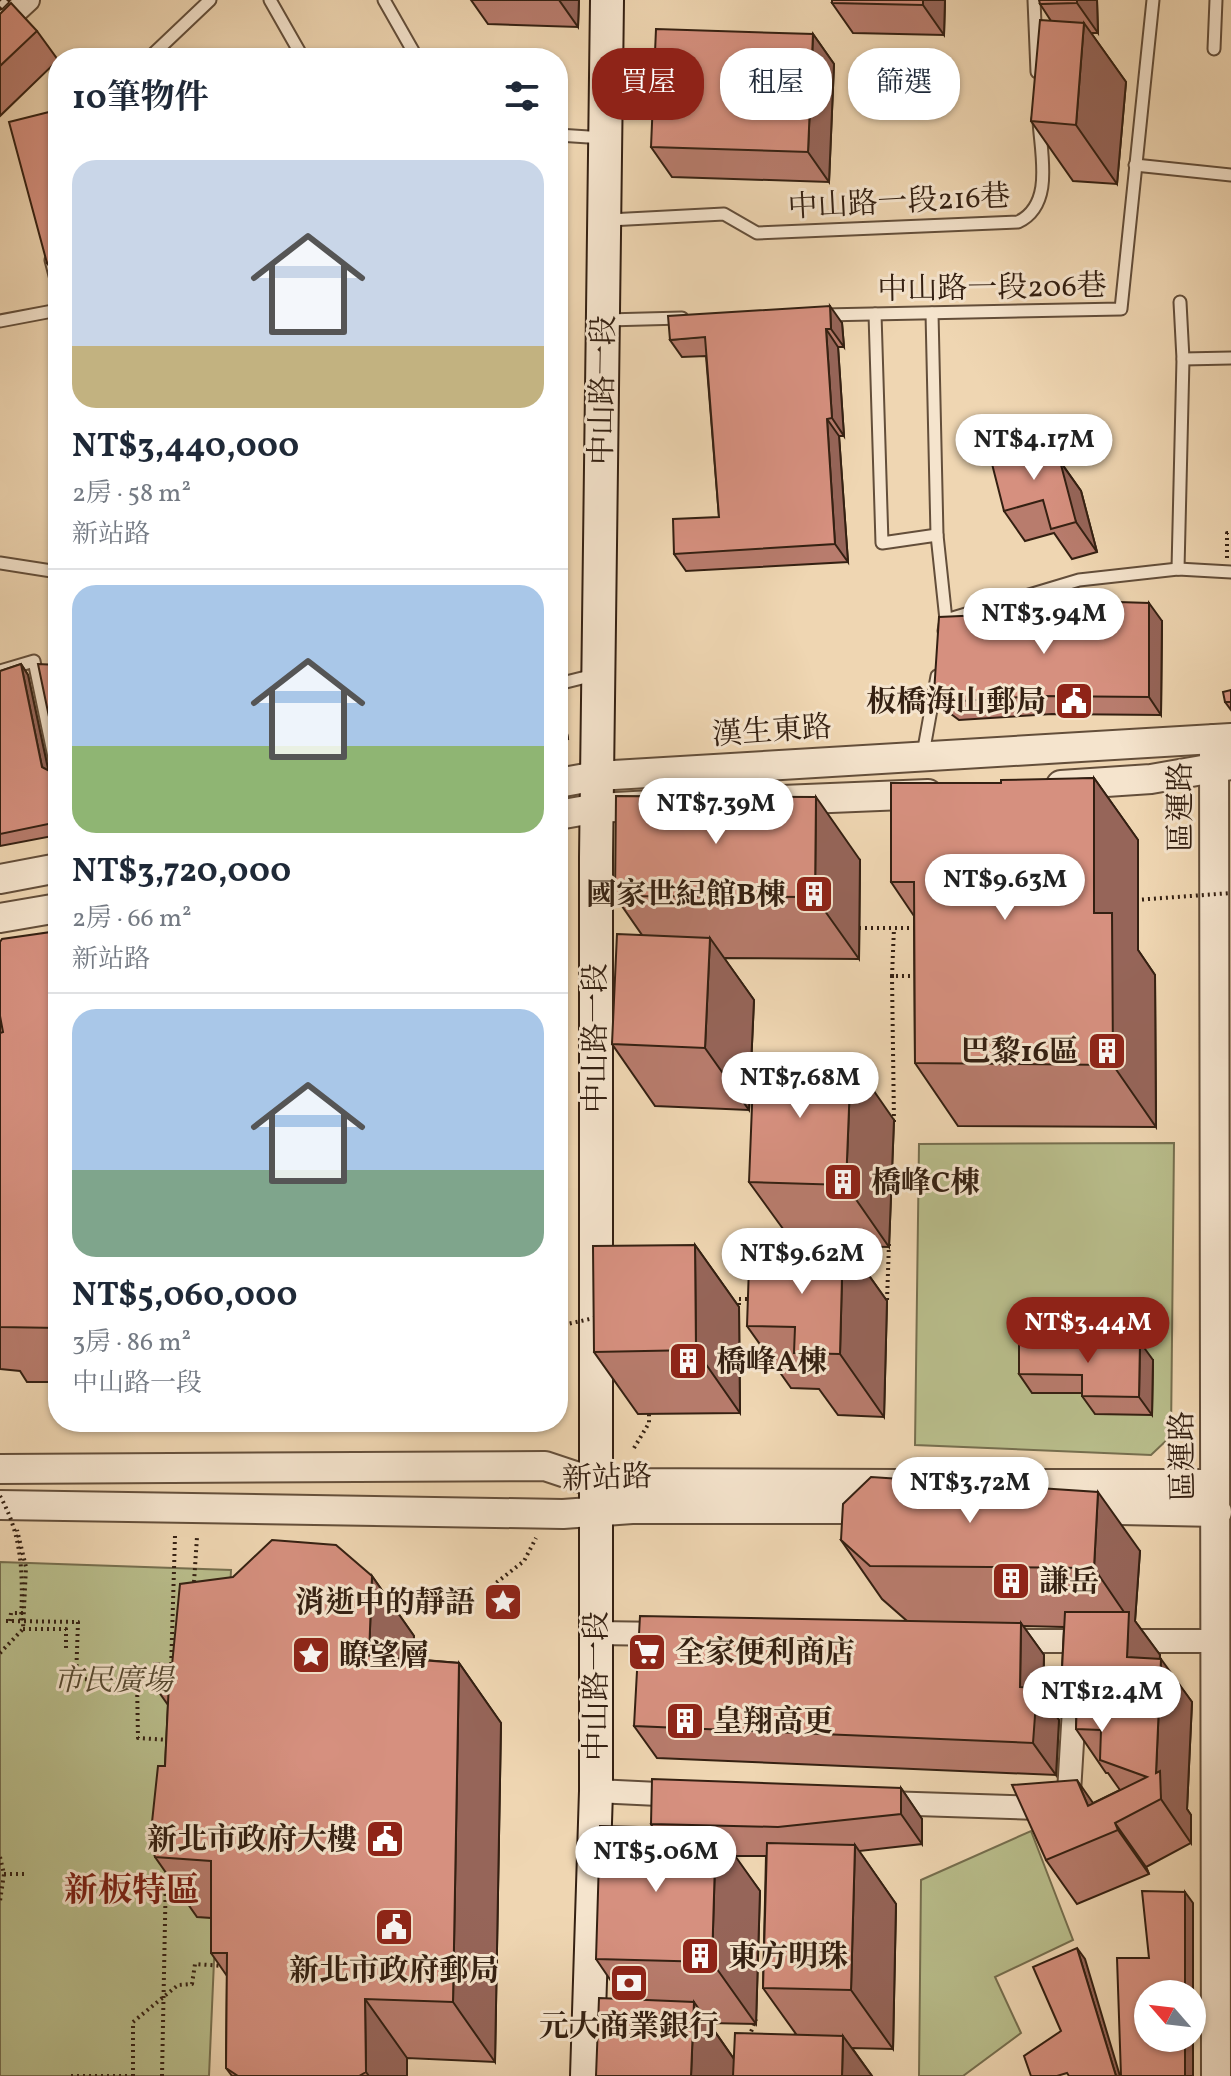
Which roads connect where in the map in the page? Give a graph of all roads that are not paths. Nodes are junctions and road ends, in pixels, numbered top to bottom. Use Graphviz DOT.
graph roads {
  1 [pos="28,0"];
  2 [pos="210,0"];
  3 [pos="270,0"];
  4 [pos="384,0"];
  5 [pos="607,0"];
  6 [pos="1034,0"];
  7 [pos="1153,0"];
  8 [pos="1216,0"];
  9 [pos="0,26"];
  10 [pos="160,48"];
  11 [pos="297,48"];
  12 [pos="411,48"];
  13 [pos="1214,49"];
  14 [pos="1037,79"];
  15 [pos="1039,111"];
  16 [pos="568,136"];
  17 [pos="605,138"];
  18 [pos="1135,165"];
  19 [pos="1231,175"];
  20 [pos="604,220"];
  21 [pos="46,243"];
  22 [pos="48,250"];
  23 [pos="1180,302"];
  24 [pos="48,312"];
  25 [pos="932,313"];
  26 [pos="875,314"];
  27 [pos="814,315"];
  28 [pos="693,318"];
  29 [pos="603,320"];
  30 [pos="0,321"];
  31 [pos="1231,358"];
  32 [pos="1183,359"];
  33 [pos="937,535"];
  34 [pos="0,563"];
  35 [pos="1178,569"];
  36 [pos="48,570"];
  37 [pos="1229,572"];
  38 [pos="946,620"];
  39 [pos="941,650"];
  40 [pos="939,665"];
  41 [pos="0,671"];
  42 [pos="598,674"];
  43 [pos="568,682"];
  44 [pos="48,728"];
  45 [pos="1222,738"];
  46 [pos="923,754"];
  47 [pos="1223,766"];
  48 [pos="568,785"];
  49 [pos="1037,787"];
  50 [pos="598,792"];
  51 [pos="962,792"];
  52 [pos="757,801"];
  53 [pos="678,804"];
  54 [pos="568,809"];
  55 [pos="48,870"];
  56 [pos="0,879"];
  57 [pos="48,911"];
  58 [pos="12,920"];
  59 [pos="0,1469"];
  60 [pos="1215,1484"];
  61 [pos="596,1499"];
  62 [pos="0,1505"];
  63 [pos="1217,1512"];
  64 [pos="596,1633"];
  65 [pos="682,1635"];
  66 [pos="983,1640"];
  67 [pos="1215,1641"];
  68 [pos="1078,1642"];
  69 [pos="596,1791"];
  70 [pos="702,1796"];
  71 [pos="861,1802"];
  72 [pos="1223,1829"];
  73 [pos="1224,1976"];
  74 [pos="587,2076"];
  75 [pos="1216,2076"];
  1 -- 9 [label="street"];
  2 -- 10 [label="lane"];
  3 -- 11 [label="lane"];
  4 -- 12 [label="lane"];
  5 -- 17 [label="main road, 中山路一段"];
  6 -- 14 [label="lane"];
  7 -- 18 [label="lane, 中山路一段206巷"];
  8 -- 13 [label="lane"];
  15 -- 20 [label="lane, 中山路一段216巷"];
  16 -- 17 [label="lane"];
  17 -- 20 [label="main road, 中山路一段"];
  18 -- 19 [label="lane"];
  18 -- 25 [label="lane, 中山路一段206巷"];
  20 -- 29 [label="main road, 中山路一段"];
  21 -- 22 [label="lane"];
  23 -- 32 [label="lane"];
  24 -- 30 [label="lane"];
  25 -- 26 [label="lane, 中山路一段206巷"];
  25 -- 33 [label="lane"];
  26 -- 27 [label="lane, 中山路一段206巷"];
  26 -- 33 [label="lane"];
  28 -- 29 [label="lane"];
  29 -- 42 [label="main road, 中山路一段"];
  31 -- 32 [label="lane"];
  32 -- 35 [label="lane"];
  33 -- 38 [label="lane"];
  34 -- 36 [label="lane"];
  35 -- 37 [label="lane"];
  35 -- 38 [label="lane"];
  38 -- 39 [label="lane"];
  40 -- 46 [label="lane"];
  41 -- 44 [label="lane"];
  42 -- 43 [label="lane"];
  42 -- 50 [label="main road, 中山路一段"];
  45 -- 46 [label="street, 漢生東路"];
  45 -- 47 [label="street, 區運路"];
  46 -- 50 [label="street, 漢生東路"];
  47 -- 49 [label="street"];
  47 -- 60 [label="street, 區運路"];
  48 -- 50 [label="street, 漢生東路"];
  50 -- 53 [label="street, 漢生東路"];
  50 -- 54 [label="street, 漢生東路"];
  50 -- 61 [label="main road, 中山路一段"];
  51 -- 52 [label="street"];
  55 -- 56 [label="street"];
  57 -- 58 [label="street"];
  59 -- 61 [label="street, 新站路"];
  60 -- 61 [label="street, 新站路"];
  60 -- 63 [label="street, 區運路"];
  61 -- 62 [label="street, 新站路"];
  61 -- 63 [label="street, 新站路"];
  61 -- 64 [label="main road, 中山路一段"];
  63 -- 67 [label="street, 區運路"];
  64 -- 65 [label="street"];
  64 -- 69 [label="main road, 中山路一段"];
  66 -- 68 [label="street"];
  67 -- 68 [label="street"];
  67 -- 72 [label="street, 區運路"];
  68 -- 71 [label="street"];
  69 -- 70 [label="street"];
  69 -- 74 [label="main road, 中山路一段"];
  72 -- 73 [label="street, 區運路"];
  73 -- 75 [label="street, 區運路"];
}
